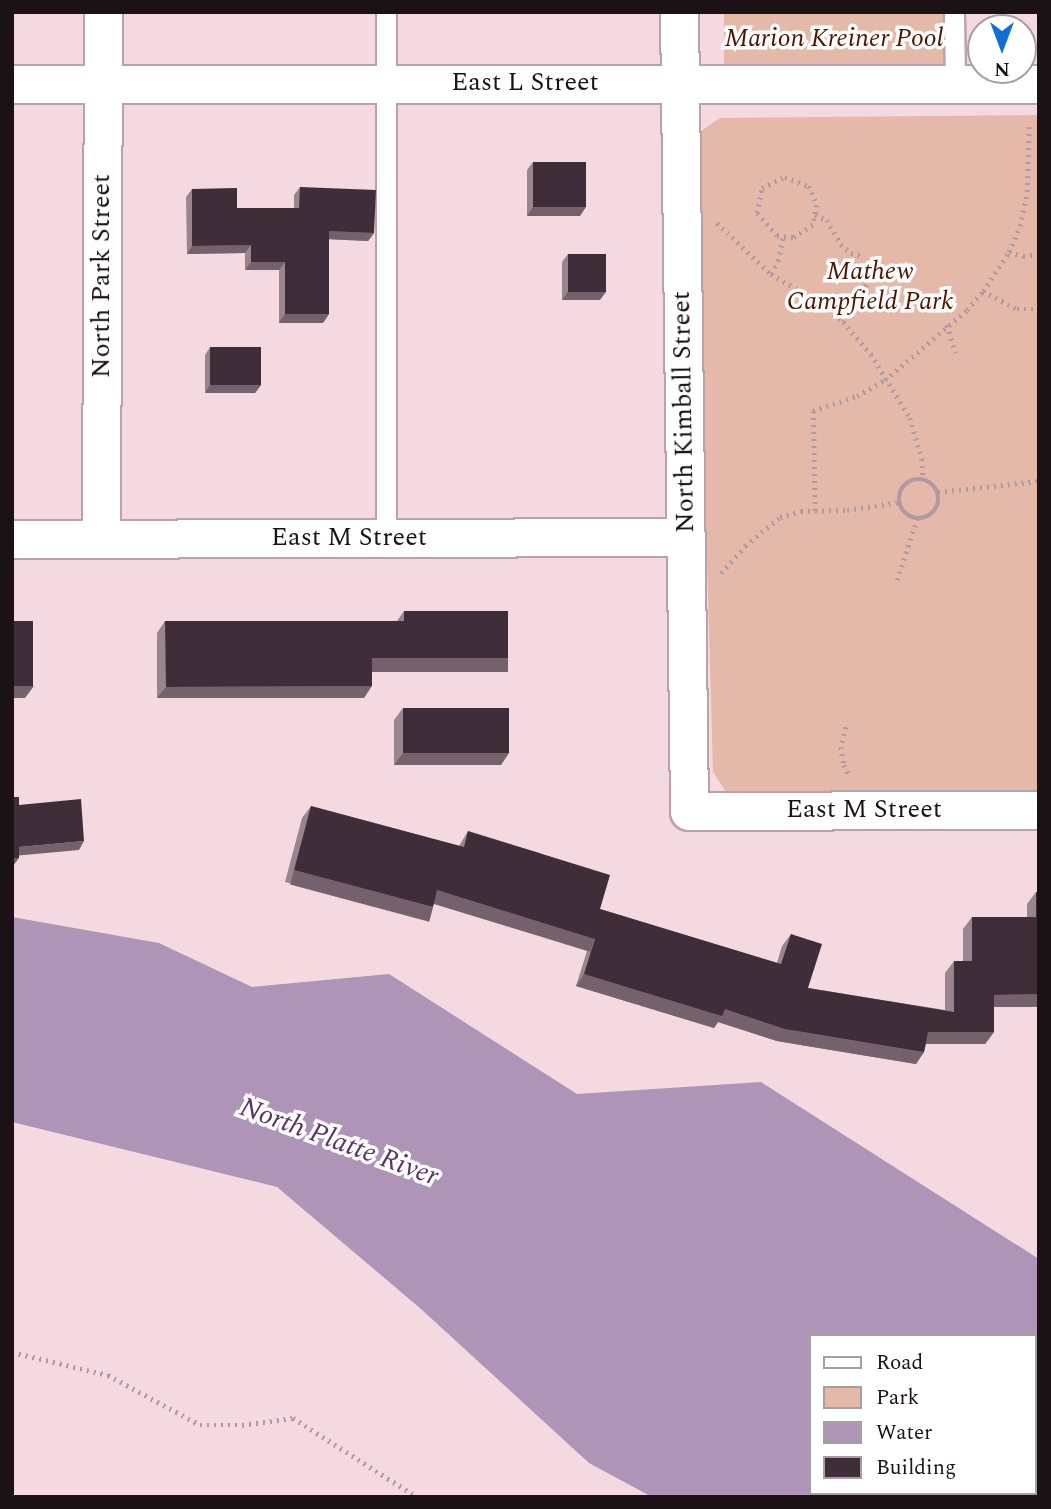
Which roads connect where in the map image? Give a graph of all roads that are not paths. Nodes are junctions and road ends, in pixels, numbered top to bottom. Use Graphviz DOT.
graph roads {
  1 [pos="103,12"];
  2 [pos="386,12"];
  3 [pos="679,12"];
  4 [pos="954,12"];
  5 [pos="680,82"];
  6 [pos="103,83"];
  7 [pos="386,83"];
  8 [pos="12,84"];
  9 [pos="955,84"];
  10 [pos="1039,84"];
  11 [pos="686,537"];
  12 [pos="386,538"];
  13 [pos="12,539"];
  14 [pos="101,539"];
  15 [pos="1039,810"];
  16 [pos="690,811"];
  1 -- 6 [label="street, North Park Street"];
  2 -- 7 [label="lane"];
  3 -- 5 [label="street, North Kimball Street"];
  4 -- 9 [label="lane"];
  5 -- 7 [label="street, East L Street"];
  5 -- 9 [label="street, East L Street"];
  5 -- 11 [label="street, North Kimball Street"];
  6 -- 7 [label="street, East L Street"];
  6 -- 8 [label="street, East L Street"];
  6 -- 14 [label="street, North Park Street"];
  7 -- 12 [label="lane"];
  9 -- 10 [label="street, East L Street"];
  11 -- 12 [label="street, East M Street"];
  11 -- 16 [label="street, North Kimball Street"];
  12 -- 14 [label="street, East M Street"];
  13 -- 14 [label="street, East M Street"];
  15 -- 16 [label="street, East M Street"];
}
